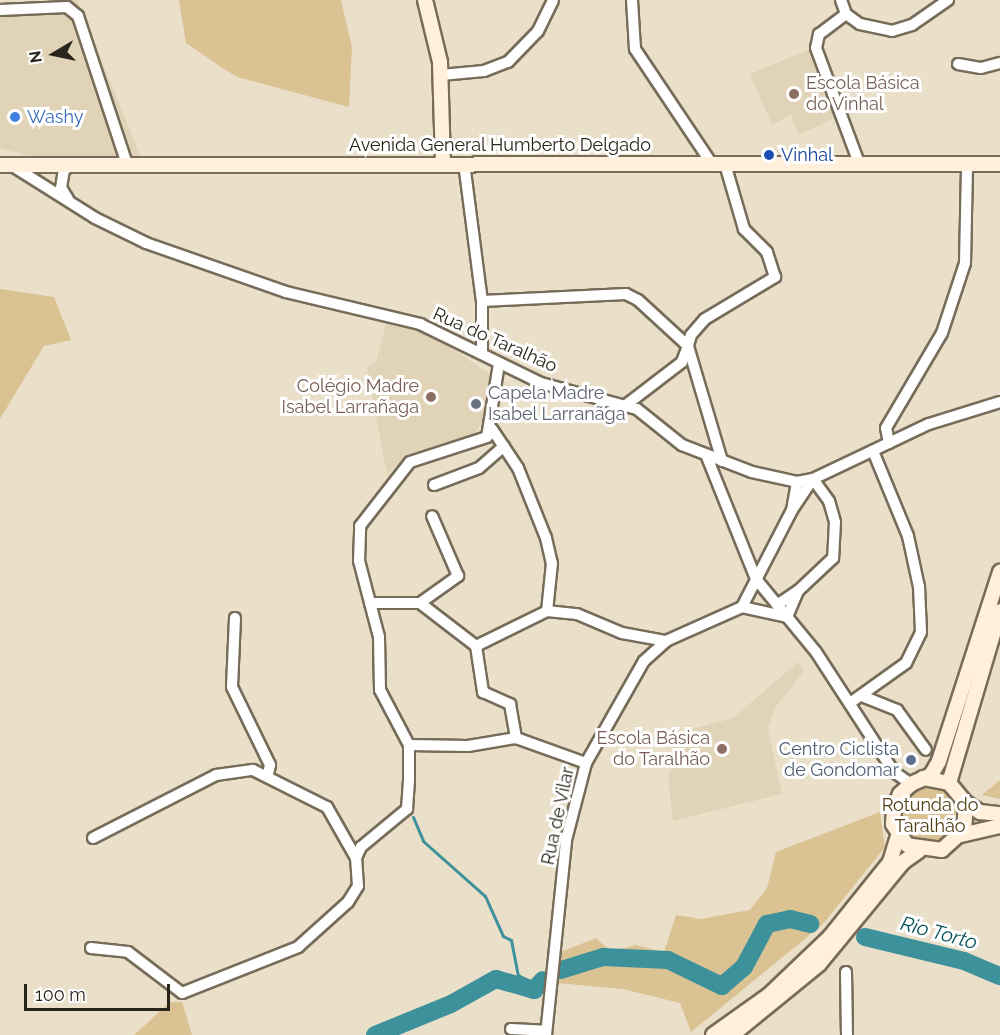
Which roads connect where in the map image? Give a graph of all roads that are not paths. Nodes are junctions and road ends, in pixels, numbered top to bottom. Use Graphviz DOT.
graph roads {
  1 [pos="425,0"];
  2 [pos="553,0"];
  3 [pos="632,0"];
  4 [pos="841,0"];
  5 [pos="948,0"];
  6 [pos="0,10"];
  7 [pos="846,14"];
  8 [pos="958,63"];
  9 [pos="1000,63"];
  10 [pos="441,75"];
  11 [pos="443,163"];
  12 [pos="464,163"];
  13 [pos="859,163"];
  14 [pos="73,164"];
  15 [pos="128,164"];
  16 [pos="719,164"];
  17 [pos="967,164"];
  18 [pos="1000,164"];
  19 [pos="5,165"];
  20 [pos="69,201"];
  21 [pos="482,301"];
  22 [pos="688,346"];
  23 [pos="482,353"];
  24 [pos="499,364"];
  25 [pos="1000,402"];
  26 [pos="626,405"];
  27 [pos="492,429"];
  28 [pos="889,443"];
  29 [pos="504,446"];
  30 [pos="873,451"];
  31 [pos="707,457"];
  32 [pos="722,461"];
  33 [pos="813,479"];
  34 [pos="797,482"];
  35 [pos="434,485"];
  36 [pos="792,510"];
  37 [pos="432,516"];
  38 [pos="1000,572"];
  39 [pos="756,579"];
  40 [pos="798,591"];
  41 [pos="370,603"];
  42 [pos="420,603"];
  43 [pos="777,605"];
  44 [pos="742,608"];
  45 [pos="1000,610"];
  46 [pos="547,611"];
  47 [pos="787,617"];
  48 [pos="235,618"];
  49 [pos="666,641"];
  50 [pos="476,646"];
  51 [pos="862,696"];
  52 [pos="850,704"];
  53 [pos="516,738"];
  54 [pos="409,745"];
  55 [pos="926,750"];
  56 [pos="586,763"];
  57 [pos="268,774"];
  58 [pos="898,777"];
  59 [pos="917,781"];
  60 [pos="949,783"];
  61 [pos="900,794"];
  62 [pos="966,803"];
  63 [pos="1000,814"];
  64 [pos="1000,826"];
  65 [pos="898,835"];
  66 [pos="961,835"];
  67 [pos="93,838"];
  68 [pos="919,851"];
  69 [pos="356,858"];
  70 [pos="91,948"];
  71 [pos="846,972"];
  72 [pos="511,1029"];
  73 [pos="546,1033"];
  74 [pos="713,1035"];
  75 [pos="732,1035"];
  76 [pos="847,1035"];
  1 -- 10 [label="main road"];
  2 -- 10 [label="street"];
  3 -- 16 [label="street"];
  4 -- 7 [label="street"];
  5 -- 7 [label="street"];
  6 -- 15 [label="street"];
  7 -- 13 [label="street"];
  8 -- 9 [label="street"];
  10 -- 11 [label="main road"];
  11 -- 12 [label="main road, Avenida General Humberto Delgado"];
  11 -- 15 [label="main road, Avenida General Humberto Delgado"];
  12 -- 16 [label="main road, Avenida General Humberto Delgado"];
  12 -- 21 [label="street"];
  13 -- 16 [label="main road, Avenida General Humberto Delgado"];
  13 -- 17 [label="main road, Avenida General Humberto Delgado"];
  14 -- 15 [label="main road, Avenida General Humberto Delgado"];
  14 -- 19 [label="main road, Avenida General Humberto Delgado"];
  14 -- 20 [label="street"];
  16 -- 22 [label="street"];
  17 -- 18 [label="main road, Avenida General Humberto Delgado"];
  17 -- 28 [label="street"];
  19 -- 20 [label="street, Rua do Taralhão"];
  20 -- 23 [label="street, Rua do Taralhão"];
  21 -- 22 [label="street"];
  21 -- 23 [label="street"];
  22 -- 26 [label="street"];
  22 -- 32 [label="street"];
  23 -- 24 [label="street, Rua do Taralhão"];
  24 -- 26 [label="street, Rua do Taralhão"];
  24 -- 27 [label="street"];
  25 -- 28 [label="street, Rua do Taralhão"];
  26 -- 31 [label="street, Rua do Taralhão"];
  27 -- 29 [label="street"];
  27 -- 41 [label="street"];
  28 -- 30 [label="street, Rua do Taralhão"];
  29 -- 35 [label="street"];
  29 -- 46 [label="street"];
  30 -- 33 [label="street, Rua do Taralhão"];
  30 -- 51 [label="street"];
  31 -- 32 [label="street, Rua do Taralhão"];
  31 -- 39 [label="street"];
  32 -- 34 [label="street, Rua do Taralhão"];
  33 -- 34 [label="street, Rua do Taralhão"];
  33 -- 36 [label="street"];
  33 -- 40 [label="street"];
  34 -- 36 [label="street"];
  36 -- 39 [label="street"];
  37 -- 42 [label="street"];
  38 -- 59 [label="main road"];
  39 -- 43 [label="street"];
  39 -- 44 [label="street"];
  40 -- 43 [label="street"];
  40 -- 47 [label="street"];
  41 -- 42 [label="street"];
  41 -- 54 [label="street"];
  42 -- 50 [label="street"];
  43 -- 47 [label="street"];
  44 -- 47 [label="street"];
  44 -- 49 [label="street, Rua de Vilar"];
  45 -- 60 [label="main road"];
  46 -- 49 [label="street"];
  46 -- 50 [label="street"];
  47 -- 52 [label="street"];
  48 -- 57 [label="street"];
  49 -- 56 [label="street, Rua de Vilar"];
  50 -- 53 [label="street"];
  51 -- 52 [label="street"];
  51 -- 55 [label="street"];
  52 -- 58 [label="street"];
  53 -- 54 [label="street"];
  53 -- 56 [label="street"];
  54 -- 69 [label="street"];
  56 -- 73 [label="street, Rua de Vilar"];
  57 -- 67 [label="street"];
  57 -- 69 [label="street"];
  58 -- 59 [label="street"];
  58 -- 61 [label="street"];
  59 -- 60 [label="main road"];
  59 -- 61 [label="main road"];
  60 -- 62 [label="main road"];
  61 -- 65 [label="main road"];
  62 -- 63 [label="main road"];
  62 -- 66 [label="main road"];
  64 -- 66 [label="main road"];
  65 -- 68 [label="main road"];
  65 -- 74 [label="main road"];
  66 -- 68 [label="main road"];
  68 -- 75 [label="main road"];
  69 -- 70 [label="street"];
  71 -- 76 [label="street"];
  72 -- 73 [label="street"];
}
